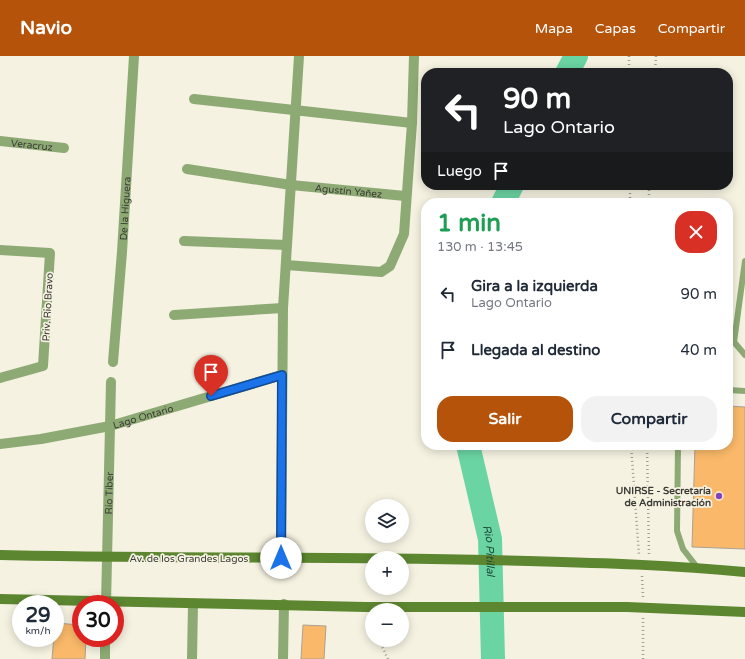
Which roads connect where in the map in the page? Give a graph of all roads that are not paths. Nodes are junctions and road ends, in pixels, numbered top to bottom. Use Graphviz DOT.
graph roads {
  1 [pos="134,56"];
  2 [pos="299,56"];
  3 [pos="414,56"];
  4 [pos="194,99"];
  5 [pos="296,110"];
  6 [pos="412,123"];
  7 [pos="0,141"];
  8 [pos="64,148"];
  9 [pos="187,169"];
  10 [pos="291,185"];
  11 [pos="405,196"];
  12 [pos="184,241"];
  13 [pos="287,245"];
  14 [pos="0,250"];
  15 [pos="745,261"];
  16 [pos="286,265"];
  17 [pos="283,308"];
  18 [pos="174,315"];
  19 [pos="745,354"];
  20 [pos="112,362"];
  21 [pos="282,375"];
  22 [pos="0,378"];
  23 [pos="111,382"];
  24 [pos="733,390"];
  25 [pos="745,391"];
  26 [pos="110,426"];
  27 [pos="0,444"];
  28 [pos="678,450"];
  29 [pos="0,555"];
  30 [pos="107,557"];
  31 [pos="281,558"];
  32 [pos="365,558"];
  33 [pos="409,558"];
  34 [pos="697,567"];
  35 [pos="745,572"];
  36 [pos="106,595"];
  37 [pos="0,599"];
  38 [pos="72,602"];
  39 [pos="124,603"];
  40 [pos="193,604"];
  41 [pos="284,604"];
  42 [pos="745,612"];
  43 [pos="106,647"];
  44 [pos="105,659"];
  45 [pos="192,659"];
  46 [pos="283,659"];
  1 -- 20 [label="street, De la Higuera"];
  2 -- 5 [label="street"];
  3 -- 6 [label="street"];
  4 -- 5 [label="street"];
  5 -- 6 [label="street"];
  5 -- 10 [label="street"];
  6 -- 11 [label="street"];
  7 -- 8 [label="street, Veracruz"];
  9 -- 10 [label="street, Agustín Yañez"];
  10 -- 11 [label="street, Agustín Yañez"];
  10 -- 13 [label="street"];
  11 -- 16 [label="street"];
  12 -- 13 [label="street"];
  13 -- 16 [label="street"];
  14 -- 22 [label="street, Priv. Rio Bravo"];
  15 -- 19 [label="lane"];
  16 -- 17 [label="street"];
  17 -- 18 [label="street"];
  17 -- 21 [label="street"];
  21 -- 26 [label="street, Lago Ontario"];
  21 -- 31 [label="street"];
  23 -- 26 [label="street, Río Tíber"];
  24 -- 25 [label="lane"];
  26 -- 27 [label="street, Lago Ontario"];
  26 -- 30 [label="street, Río Tíber"];
  28 -- 34 [label="lane"];
  29 -- 30 [label="street, Av. de los Grandes Lagos"];
  30 -- 31 [label="street, Av. de los Grandes Lagos"];
  30 -- 36 [label="street, Río Tíber"];
  31 -- 32 [label="street, Av. de los Grandes Lagos"];
  33 -- 34 [label="street, Av. de los Grandes Lagos"];
  34 -- 35 [label="street, Av. de los Grandes Lagos"];
  37 -- 38 [label="street"];
  39 -- 40 [label="street"];
  40 -- 41 [label="street"];
  40 -- 45 [label="street"];
  41 -- 42 [label="street"];
  41 -- 46 [label="street"];
  43 -- 44 [label="street"];
}
